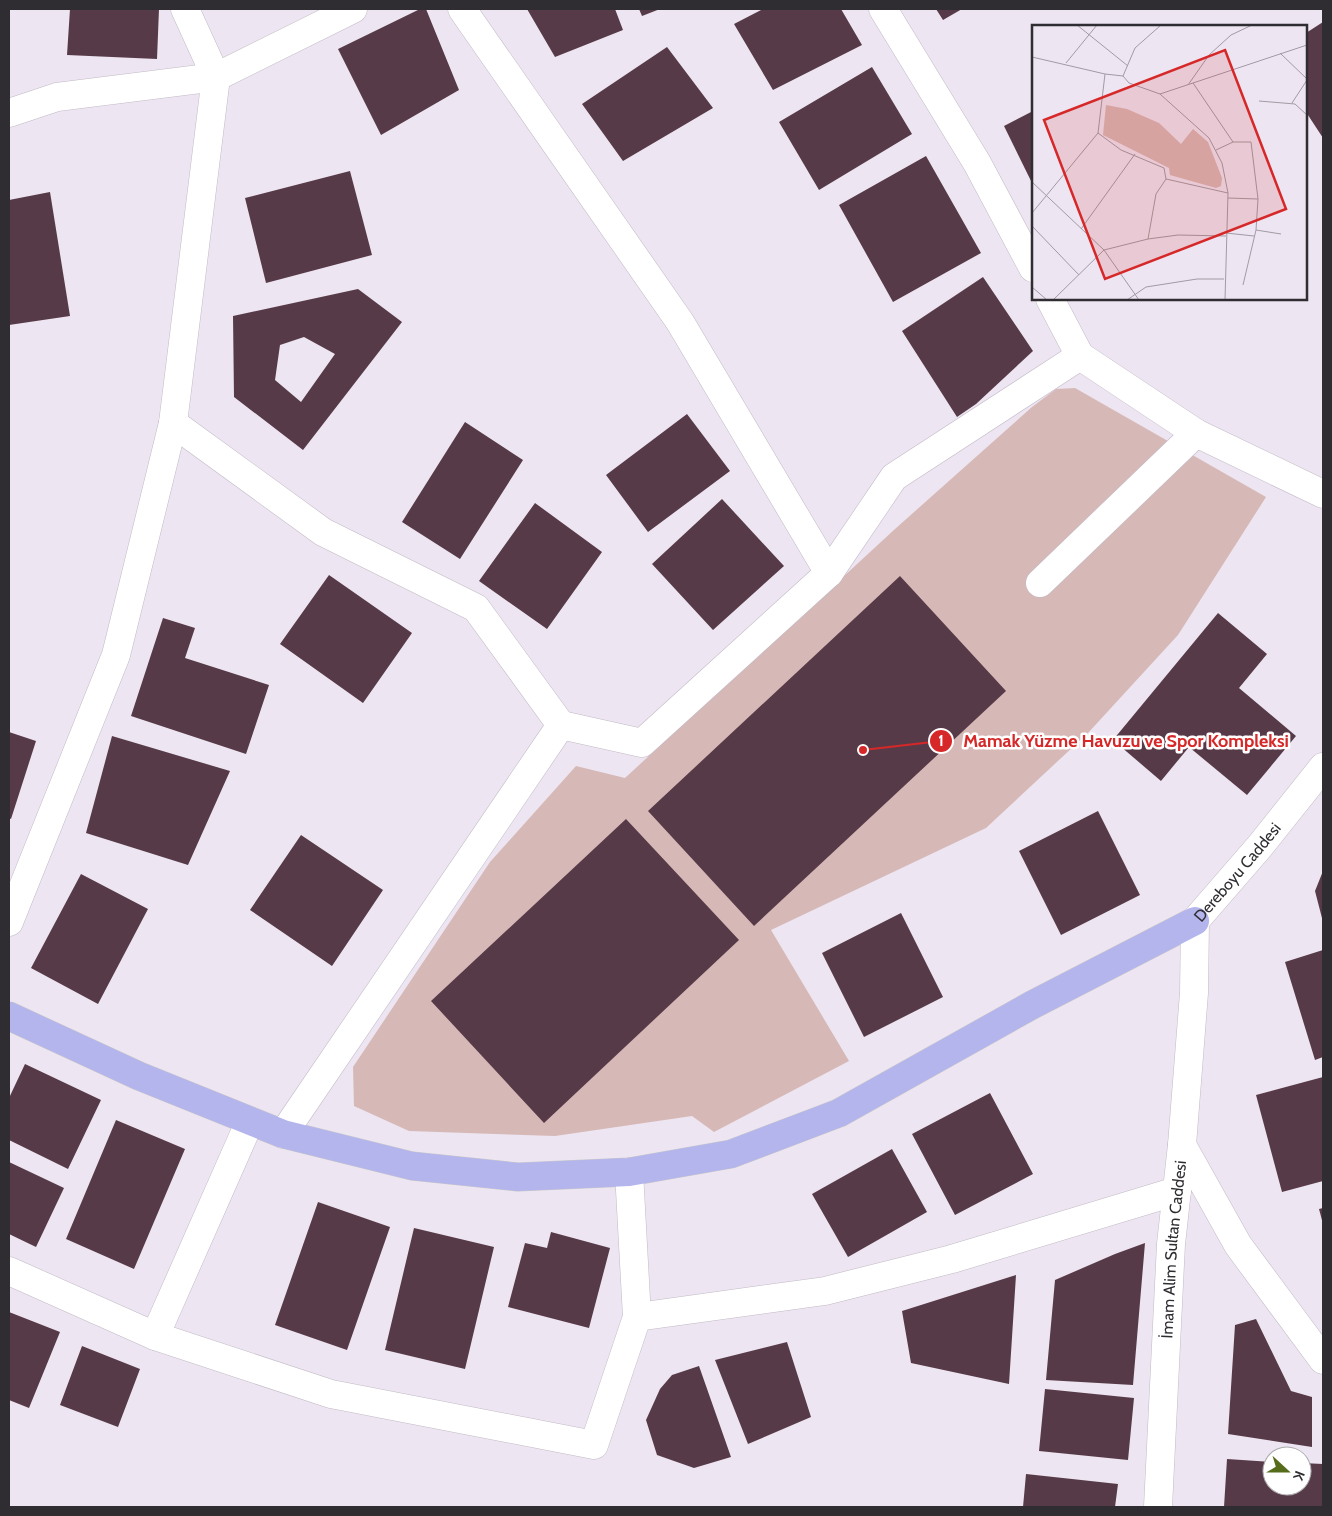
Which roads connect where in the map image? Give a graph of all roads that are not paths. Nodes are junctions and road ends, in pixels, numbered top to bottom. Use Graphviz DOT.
graph roads {
  1 [pos="185,9"];
  2 [pos="353,9"];
  3 [pos="462,9"];
  4 [pos="883,9"];
  5 [pos="216,77"];
  6 [pos="9,113"];
  7 [pos="1032,266"];
  8 [pos="1051,300"];
  9 [pos="1080,356"];
  10 [pos="173,423"];
  11 [pos="1196,433"];
  12 [pos="1323,494"];
  13 [pos="829,573"];
  14 [pos="1040,582"];
  15 [pos="562,724"];
  16 [pos="1323,767"];
  17 [pos="1195,921"];
  18 [pos="9,922"];
  19 [pos="1194,993"];
  20 [pos="9,1016"];
  21 [pos="250,1120"];
  22 [pos="284,1134"];
  23 [pos="1182,1145"];
  24 [pos="629,1172"];
  25 [pos="1177,1191"];
  26 [pos="9,1270"];
  27 [pos="637,1317"];
  28 [pos="155,1336"];
  29 [pos="1323,1360"];
  30 [pos="1158,1507"];
  1 -- 5 [label="street"];
  2 -- 5 [label="street"];
  3 -- 13 [label="street"];
  4 -- 7 [label="street"];
  5 -- 6 [label="street"];
  5 -- 10 [label="street"];
  8 -- 9 [label="street"];
  9 -- 11 [label="street"];
  9 -- 13 [label="street"];
  10 -- 15 [label="street"];
  10 -- 18 [label="street"];
  11 -- 12 [label="street"];
  11 -- 14 [label="street"];
  13 -- 15 [label="street"];
  15 -- 22 [label="street"];
  16 -- 17 [label="street, Dereboyu Caddesi"];
  17 -- 19 [label="street, Dereboyu Caddesi"];
  17 -- 24 [label="main road"];
  19 -- 23 [label="street, İmam Alim Sultan Caddesi"];
  20 -- 21 [label="main road"];
  21 -- 22 [label="main road"];
  21 -- 28 [label="street"];
  22 -- 24 [label="main road"];
  23 -- 25 [label="street, İmam Alim Sultan Caddesi"];
  23 -- 29 [label="street"];
  24 -- 27 [label="street"];
  25 -- 27 [label="street"];
  25 -- 30 [label="street, İmam Alim Sultan Caddesi"];
  26 -- 28 [label="street"];
  27 -- 28 [label="street"];
}
